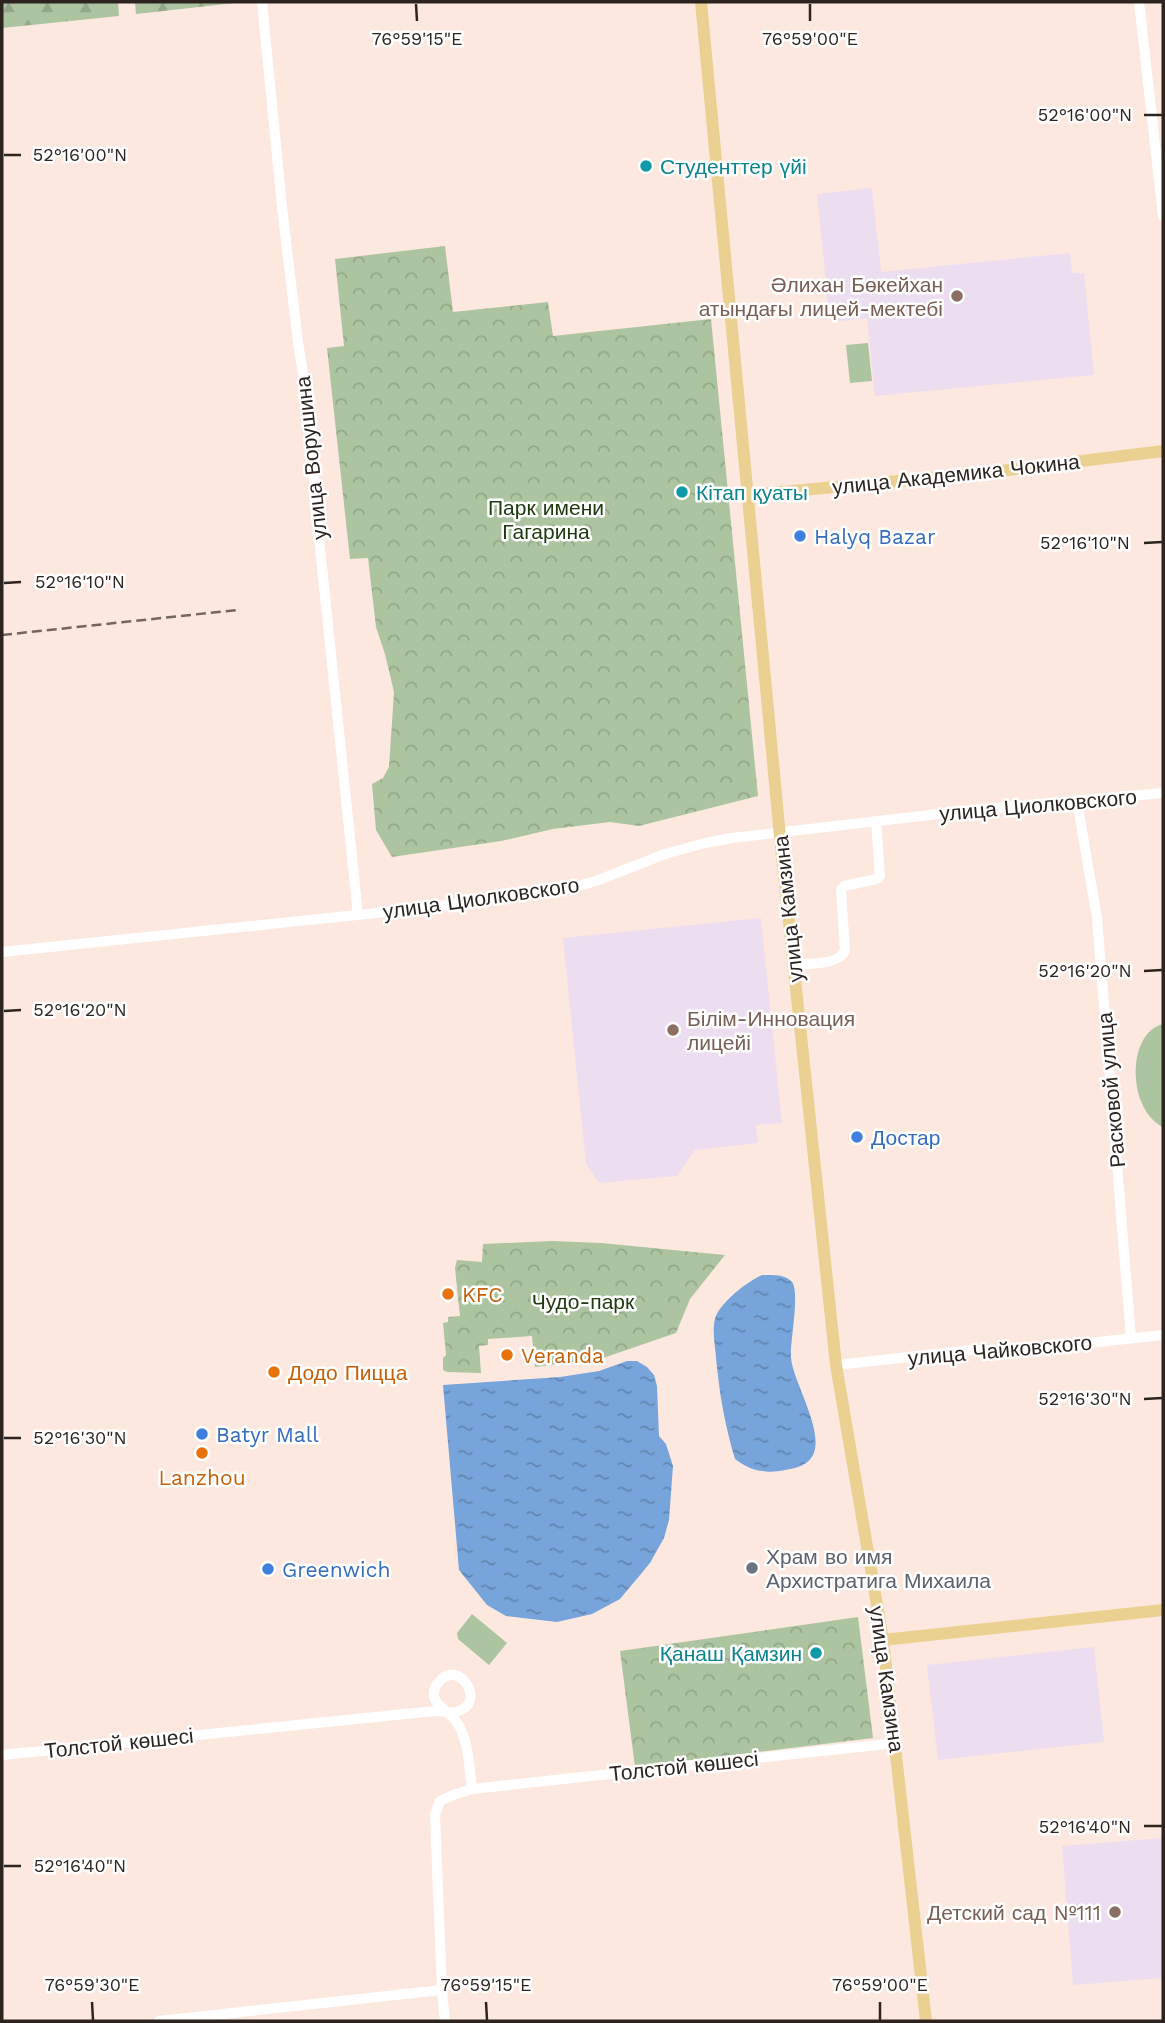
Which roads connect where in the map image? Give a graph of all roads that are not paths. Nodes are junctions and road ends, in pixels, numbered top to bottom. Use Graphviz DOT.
graph roads {
  1 [pos="262,2"];
  2 [pos="701,2"];
  3 [pos="1139,2"];
  4 [pos="1163,216"];
  5 [pos="1163,451"];
  6 [pos="748,495"];
  7 [pos="1163,793"];
  8 [pos="1077,801"];
  9 [pos="876,821"];
  10 [pos="780,832"];
  11 [pos="358,915"];
  12 [pos="2,952"];
  13 [pos="793,965"];
  14 [pos="1163,1335"];
  15 [pos="1131,1338"];
  16 [pos="836,1365"];
  17 [pos="1163,1610"];
  18 [pos="883,1640"];
  19 [pos="434,1691"];
  20 [pos="468,1704"];
  21 [pos="446,1711"];
  22 [pos="404,1714"];
  23 [pos="463,1733"];
  24 [pos="896,1743"];
  25 [pos="2,1755"];
  26 [pos="471,1789"];
  27 [pos="442,1990"];
  28 [pos="159,2021"];
  29 [pos="445,2021"];
  30 [pos="926,2021"];
  1 -- 11 [label="street, улица Ворушина"];
  2 -- 6 [label="main road, улица Камзина"];
  3 -- 4 [label="street"];
  5 -- 6 [label="main road, улица Академика Чокина"];
  6 -- 10 [label="main road, улица Камзина"];
  7 -- 8 [label="street, улица Циолковского"];
  8 -- 9 [label="street, улица Циолковского"];
  8 -- 15 [label="street, Расковой улица"];
  9 -- 10 [label="street, улица Циолковского"];
  9 -- 13 [label="street"];
  10 -- 11 [label="street, улица Циолковского"];
  10 -- 13 [label="main road, улица Камзина"];
  11 -- 12 [label="street, улица Циолковского"];
  13 -- 16 [label="main road, улица Камзина"];
  14 -- 15 [label="street, улица Чайковского"];
  15 -- 16 [label="street, улица Чайковского"];
  16 -- 18 [label="main road, улица Камзина"];
  17 -- 18 [label="main road"];
  18 -- 24 [label="main road, улица Камзина"];
  19 -- 20 [label="street"];
  19 -- 21 [label="street"];
  19 -- 22 [label="street"];
  20 -- 21 [label="street"];
  20 -- 23 [label="street"];
  21 -- 22 [label="street, Толстой көшесі"];
  21 -- 23 [label="street"];
  22 -- 25 [label="street, Толстой көшесі"];
  23 -- 26 [label="street"];
  24 -- 26 [label="street, Толстой көшесі"];
  24 -- 30 [label="main road, улица Камзина"];
  26 -- 27 [label="street, Толстой көшесі"];
  27 -- 28 [label="street"];
  27 -- 29 [label="street, Толстой көшесі"];
}
